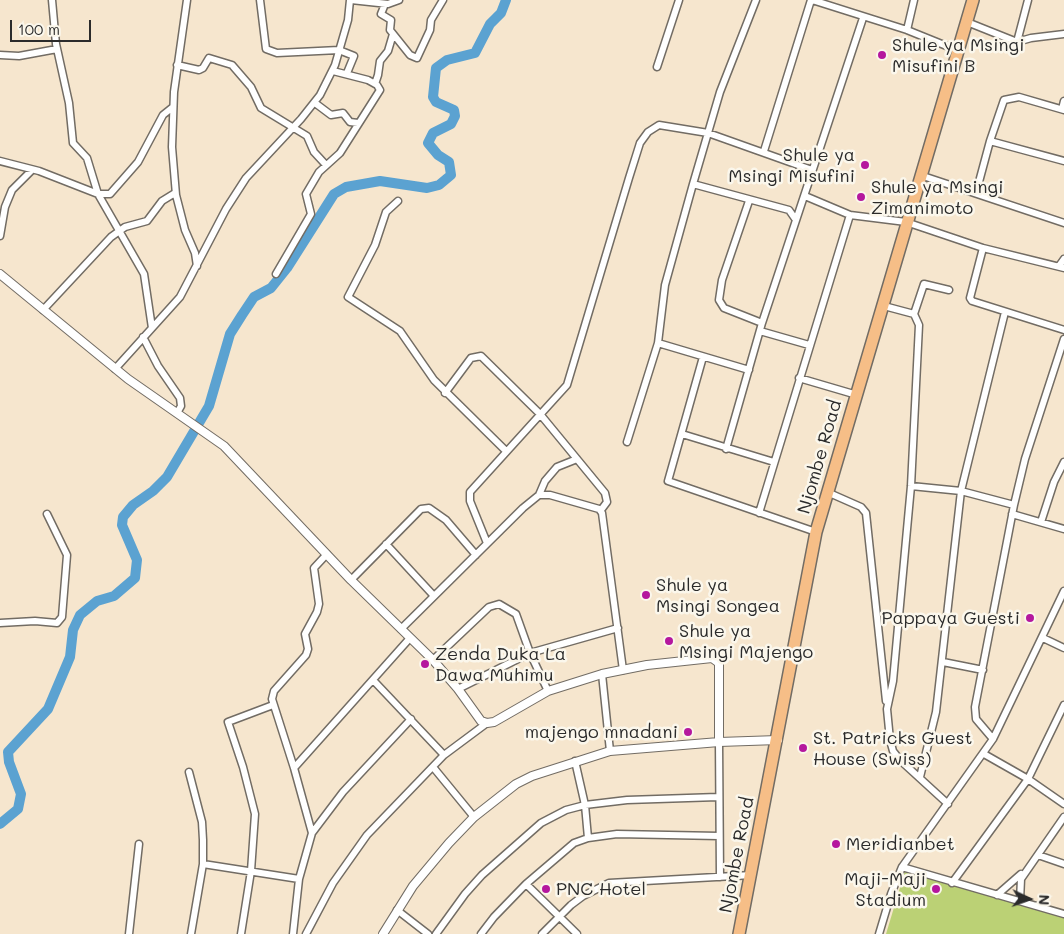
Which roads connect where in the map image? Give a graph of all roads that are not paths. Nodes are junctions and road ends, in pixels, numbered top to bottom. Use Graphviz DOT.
graph roads {
  1 [pos="52,0"];
  2 [pos="187,0"];
  3 [pos="260,0"];
  4 [pos="351,0"];
  5 [pos="399,0"];
  6 [pos="443,0"];
  7 [pos="679,0"];
  8 [pos="756,0"];
  9 [pos="812,0"];
  10 [pos="914,0"];
  11 [pos="973,0"];
  12 [pos="1028,0"];
  13 [pos="385,4"];
  14 [pos="863,18"];
  15 [pos="967,22"];
  16 [pos="907,30"];
  17 [pos="393,34"];
  18 [pos="1064,34"];
  19 [pos="1017,42"];
  20 [pos="57,49"];
  21 [pos="339,50"];
  22 [pos="959,51"];
  23 [pos="0,55"];
  24 [pos="177,64"];
  25 [pos="657,67"];
  26 [pos="333,71"];
  27 [pos="346,73"];
  28 [pos="375,84"];
  29 [pos="1064,101"];
  30 [pos="315,103"];
  31 [pos="173,108"];
  32 [pos="1063,109"];
  33 [pos="358,123"];
  34 [pos="293,127"];
  35 [pos="708,133"];
  36 [pos="990,141"];
  37 [pos="764,151"];
  38 [pos="0,161"];
  39 [pos="1064,161"];
  40 [pos="326,165"];
  41 [pos="32,170"];
  42 [pos="812,170"];
  43 [pos="923,176"];
  44 [pos="693,184"];
  45 [pos="175,192"];
  46 [pos="98,194"];
  47 [pos="976,194"];
  48 [pos="805,196"];
  49 [pos="398,201"];
  50 [pos="749,201"];
  51 [pos="3,205"];
  52 [pos="850,215"];
  53 [pos="796,220"];
  54 [pos="906,222"];
  55 [pos="1064,223"];
  56 [pos="120,231"];
  57 [pos="0,236"];
  58 [pos="982,248"];
  59 [pos="605,256"];
  60 [pos="1064,259"];
  61 [pos="596,263"];
  62 [pos="196,267"];
  63 [pos="1062,267"];
  64 [pos="276,274"];
  65 [pos="0,275"];
  66 [pos="949,290"];
  67 [pos="884,306"];
  68 [pos="43,310"];
  69 [pos="1005,312"];
  70 [pos="914,314"];
  71 [pos="762,323"];
  72 [pos="152,328"];
  73 [pos="1064,330"];
  74 [pos="760,332"];
  75 [pos="143,337"];
  76 [pos="1064,339"];
  77 [pos="658,343"];
  78 [pos="809,345"];
  79 [pos="703,357"];
  80 [pos="115,369"];
  81 [pos="749,370"];
  82 [pos="799,378"];
  83 [pos="445,393"];
  84 [pos="857,395"];
  85 [pos="177,413"];
  86 [pos="540,414"];
  87 [pos="682,434"];
  88 [pos="627,442"];
  89 [pos="726,449"];
  90 [pos="506,451"];
  91 [pos="577,459"];
  92 [pos="774,462"];
  93 [pos="1064,462"];
  94 [pos="911,486"];
  95 [pos="961,491"];
  96 [pos="827,492"];
  97 [pos="539,495"];
  98 [pos="1014,505"];
  99 [pos="601,510"];
  100 [pos="759,513"];
  101 [pos="47,514"];
  102 [pos="1012,514"];
  103 [pos="1041,522"];
  104 [pos="1064,529"];
  105 [pos="816,532"];
  106 [pos="386,544"];
  107 [pos="487,544"];
  108 [pos="327,554"];
  109 [pos="476,555"];
  110 [pos="351,580"];
  111 [pos="1063,595"];
  112 [pos="434,596"];
  113 [pos="0,623"];
  114 [pos="618,628"];
  115 [pos="401,629"];
  116 [pos="410,638"];
  117 [pos="1043,638"];
  118 [pos="1064,648"];
  119 [pos="530,652"];
  120 [pos="433,660"];
  121 [pos="943,662"];
  122 [pos="623,670"];
  123 [pos="983,670"];
  124 [pos="602,674"];
  125 [pos="373,680"];
  126 [pos="458,689"];
  127 [pos="548,691"];
  128 [pos="273,705"];
  129 [pos="1064,705"];
  130 [pos="887,709"];
  131 [pos="412,720"];
  132 [pos="488,723"];
  133 [pos="993,739"];
  134 [pos="778,740"];
  135 [pos="719,742"];
  136 [pos="610,752"];
  137 [pos="984,754"];
  138 [pos="444,755"];
  139 [pos="575,761"];
  140 [pos="433,767"];
  141 [pos="294,768"];
  142 [pos="189,772"];
  143 [pos="920,777"];
  144 [pos="1028,779"];
  145 [pos="718,797"];
  146 [pos="948,804"];
  147 [pos="1064,804"];
  148 [pos="585,805"];
  149 [pos="474,817"];
  150 [pos="1064,817"];
  151 [pos="312,833"];
  152 [pos="719,836"];
  153 [pos="588,838"];
  154 [pos="139,844"];
  155 [pos="1038,855"];
  156 [pos="203,864"];
  157 [pos="1064,864"];
  158 [pos="902,866"];
  159 [pos="1026,870"];
  160 [pos="251,871"];
  161 [pos="752,875"];
  162 [pos="720,877"];
  163 [pos="299,879"];
  164 [pos="952,882"];
  165 [pos="526,884"];
  166 [pos="997,895"];
  167 [pos="1020,901"];
  168 [pos="397,910"];
  169 [pos="559,914"];
  170 [pos="1064,914"];
  171 [pos="129,934"];
  172 [pos="191,934"];
  173 [pos="241,934"];
  174 [pos="294,934"];
  175 [pos="306,934"];
  176 [pos="383,934"];
  177 [pos="428,934"];
  178 [pos="436,934"];
  179 [pos="481,934"];
  180 [pos="542,934"];
  181 [pos="577,934"];
  182 [pos="740,934"];
  183 [pos="879,934"];
  1 -- 20 [label="street"];
  2 -- 24 [label="street"];
  3 -- 21 [label="street"];
  4 -- 13 [label="street"];
  4 -- 21 [label="street"];
  5 -- 13 [label="street"];
  6 -- 17 [label="street"];
  7 -- 25 [label="street"];
  8 -- 35 [label="street"];
  9 -- 14 [label="street"];
  9 -- 37 [label="street"];
  10 -- 16 [label="street"];
  11 -- 15 [label="highway, Njombe Road"];
  12 -- 19 [label="street"];
  13 -- 17 [label="street"];
  14 -- 16 [label="street"];
  14 -- 42 [label="street"];
  15 -- 19 [label="street"];
  15 -- 22 [label="highway, Njombe Road"];
  16 -- 22 [label="street"];
  17 -- 28 [label="street"];
  18 -- 19 [label="street"];
  20 -- 23 [label="street"];
  20 -- 46 [label="street"];
  21 -- 26 [label="street"];
  21 -- 27 [label="street"];
  22 -- 43 [label="highway, Njombe Road"];
  24 -- 31 [label="street"];
  24 -- 34 [label="street"];
  26 -- 27 [label="street"];
  26 -- 30 [label="street"];
  27 -- 28 [label="street"];
  28 -- 33 [label="street"];
  29 -- 32 [label="street"];
  30 -- 33 [label="street"];
  30 -- 34 [label="street"];
  31 -- 45 [label="street"];
  31 -- 46 [label="street"];
  32 -- 36 [label="street"];
  33 -- 40 [label="street"];
  34 -- 40 [label="street"];
  34 -- 62 [label="street"];
  35 -- 37 [label="street"];
  35 -- 44 [label="street"];
  35 -- 59 [label="street"];
  36 -- 39 [label="street"];
  36 -- 47 [label="street"];
  37 -- 42 [label="street"];
  38 -- 41 [label="street"];
  40 -- 64 [label="street"];
  41 -- 46 [label="street"];
  41 -- 51 [label="street"];
  42 -- 48 [label="street"];
  43 -- 47 [label="street"];
  43 -- 54 [label="highway, Njombe Road"];
  44 -- 50 [label="street"];
  44 -- 77 [label="street"];
  45 -- 56 [label="street"];
  45 -- 62 [label="street"];
  46 -- 56 [label="street"];
  47 -- 55 [label="street"];
  48 -- 52 [label="street"];
  48 -- 53 [label="street"];
  49 -- 83 [label="street"];
  50 -- 53 [label="street"];
  50 -- 71 [label="street"];
  51 -- 57 [label="street"];
  52 -- 54 [label="street"];
  52 -- 78 [label="street"];
  53 -- 71 [label="street"];
  54 -- 58 [label="street"];
  54 -- 67 [label="highway, Njombe Road"];
  56 -- 68 [label="street"];
  56 -- 72 [label="street"];
  58 -- 63 [label="street"];
  58 -- 69 [label="street"];
  59 -- 61 [label="street"];
  59 -- 86 [label="street"];
  60 -- 63 [label="street"];
  62 -- 72 [label="street"];
  65 -- 68 [label="street"];
  66 -- 70 [label="street"];
  67 -- 70 [label="street"];
  67 -- 84 [label="highway, Njombe Road"];
  68 -- 80 [label="street"];
  69 -- 73 [label="street"];
  69 -- 95 [label="street"];
  70 -- 94 [label="street"];
  71 -- 74 [label="street"];
  72 -- 75 [label="street"];
  74 -- 78 [label="street"];
  74 -- 81 [label="street"];
  75 -- 80 [label="street"];
  75 -- 85 [label="street"];
  76 -- 98 [label="street"];
  77 -- 79 [label="street"];
  77 -- 88 [label="street"];
  78 -- 82 [label="street"];
  79 -- 81 [label="street"];
  79 -- 87 [label="street"];
  80 -- 85 [label="street"];
  81 -- 89 [label="street"];
  82 -- 84 [label="street"];
  82 -- 92 [label="street"];
  83 -- 86 [label="street"];
  83 -- 90 [label="street"];
  84 -- 96 [label="highway, Njombe Road"];
  85 -- 108 [label="street"];
  86 -- 90 [label="street"];
  86 -- 91 [label="street"];
  87 -- 89 [label="street"];
  87 -- 100 [label="street"];
  89 -- 92 [label="street"];
  90 -- 107 [label="street"];
  91 -- 97 [label="street"];
  91 -- 99 [label="street"];
  92 -- 100 [label="street"];
  93 -- 103 [label="street"];
  94 -- 95 [label="street"];
  94 -- 130 [label="street"];
  95 -- 98 [label="street"];
  95 -- 121 [label="street"];
  96 -- 105 [label="highway, Njombe Road"];
  96 -- 130 [label="street"];
  97 -- 99 [label="street"];
  97 -- 107 [label="street"];
  98 -- 102 [label="street"];
  99 -- 114 [label="street"];
  100 -- 105 [label="street"];
  101 -- 113 [label="street"];
  102 -- 103 [label="street"];
  102 -- 123 [label="street"];
  103 -- 104 [label="street"];
  105 -- 134 [label="highway, Njombe Road"];
  106 -- 109 [label="street"];
  106 -- 110 [label="street"];
  106 -- 112 [label="street"];
  107 -- 109 [label="street"];
  108 -- 110 [label="street"];
  108 -- 128 [label="street"];
  109 -- 112 [label="street"];
  110 -- 115 [label="street"];
  111 -- 117 [label="street"];
  112 -- 115 [label="street"];
  114 -- 119 [label="street"];
  114 -- 122 [label="street"];
  115 -- 116 [label="street"];
  116 -- 120 [label="street"];
  116 -- 125 [label="street"];
  117 -- 118 [label="street"];
  117 -- 133 [label="street"];
  119 -- 120 [label="street"];
  119 -- 126 [label="street"];
  119 -- 127 [label="street"];
  120 -- 126 [label="street"];
  121 -- 123 [label="street"];
  121 -- 143 [label="street"];
  122 -- 124 [label="street"];
  122 -- 135 [label="street"];
  123 -- 133 [label="street"];
  124 -- 127 [label="street"];
  124 -- 136 [label="street"];
  125 -- 131 [label="street"];
  125 -- 141 [label="street"];
  126 -- 132 [label="street"];
  127 -- 132 [label="street"];
  128 -- 141 [label="street"];
  128 -- 160 [label="street"];
  129 -- 144 [label="street"];
  130 -- 143 [label="street"];
  131 -- 138 [label="street"];
  131 -- 151 [label="street"];
  132 -- 138 [label="street"];
  133 -- 137 [label="street"];
  134 -- 135 [label="street"];
  134 -- 161 [label="highway, Njombe Road"];
  135 -- 136 [label="street"];
  135 -- 145 [label="street"];
  136 -- 139 [label="street"];
  137 -- 144 [label="street"];
  137 -- 146 [label="street"];
  138 -- 140 [label="street"];
  139 -- 148 [label="street"];
  139 -- 149 [label="street"];
  140 -- 149 [label="street"];
  140 -- 175 [label="street"];
  141 -- 151 [label="street"];
  142 -- 156 [label="street"];
  143 -- 146 [label="street"];
  144 -- 147 [label="street"];
  144 -- 164 [label="street"];
  145 -- 148 [label="street"];
  145 -- 152 [label="street"];
  146 -- 158 [label="street"];
  148 -- 153 [label="street"];
  148 -- 178 [label="street"];
  149 -- 168 [label="street"];
  150 -- 155 [label="street"];
  151 -- 163 [label="street"];
  152 -- 153 [label="street"];
  152 -- 162 [label="street"];
  153 -- 165 [label="street"];
  154 -- 171 [label="street"];
  155 -- 157 [label="street"];
  155 -- 159 [label="street"];
  156 -- 160 [label="street"];
  156 -- 172 [label="street"];
  158 -- 164 [label="street"];
  158 -- 183 [label="street"];
  159 -- 166 [label="street"];
  159 -- 167 [label="street"];
  160 -- 163 [label="street"];
  160 -- 173 [label="street"];
  161 -- 162 [label="street"];
  161 -- 182 [label="highway, Njombe Road"];
  162 -- 169 [label="street"];
  163 -- 174 [label="street"];
  164 -- 166 [label="street"];
  165 -- 169 [label="street"];
  165 -- 179 [label="street"];
  166 -- 167 [label="street"];
  167 -- 170 [label="street"];
  168 -- 176 [label="street"];
  168 -- 177 [label="street"];
  169 -- 180 [label="street"];
  169 -- 181 [label="street"];
}
